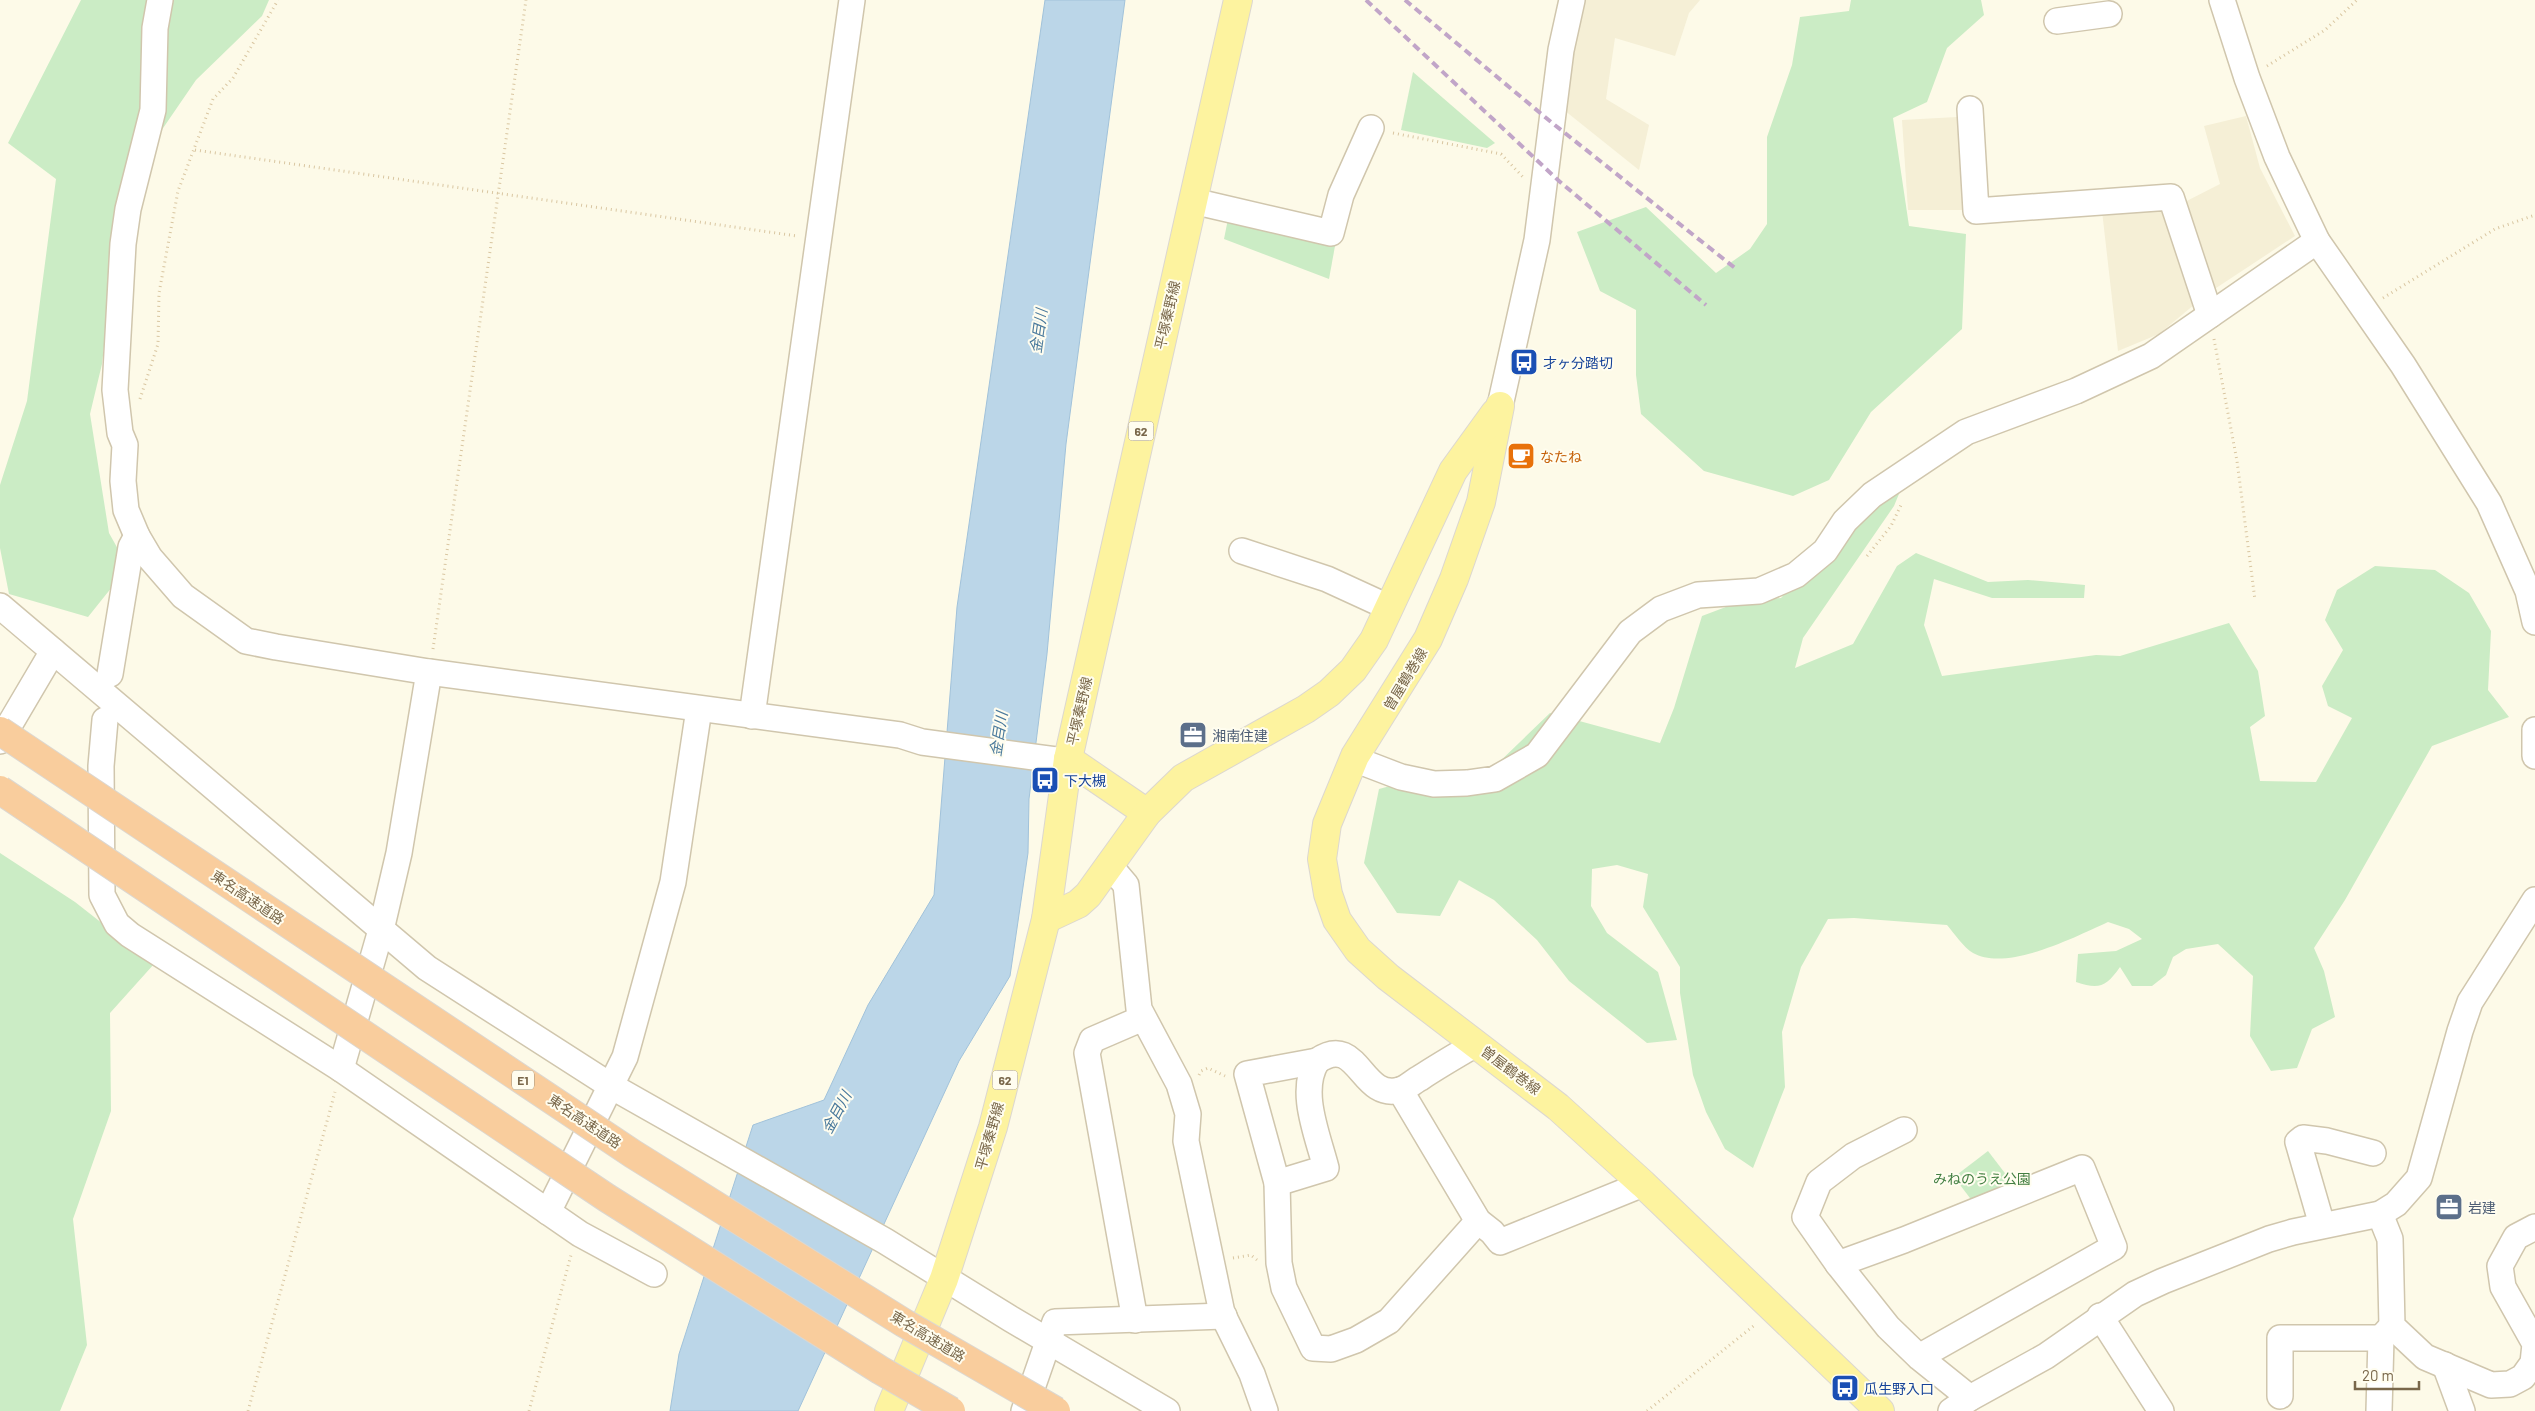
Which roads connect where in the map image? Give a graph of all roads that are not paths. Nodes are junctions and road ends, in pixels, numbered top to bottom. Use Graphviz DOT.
graph roads {
  1 [pos="160,0"];
  2 [pos="852,0"];
  3 [pos="1572,0"];
  4 [pos="2222,0"];
  5 [pos="1235,11"];
  6 [pos="2072,13"];
  7 [pos="2109,14"];
  8 [pos="1970,109"];
  9 [pos="1371,128"];
  10 [pos="1192,201"];
  11 [pos="2317,241"];
  12 [pos="2210,315"];
  13 [pos="1500,406"];
  14 [pos="137,536"];
  15 [pos="1242,551"];
  16 [pos="0,606"];
  17 [pos="1388,607"];
  18 [pos="2535,622"];
  19 [pos="52,651"];
  20 [pos="430,672"];
  21 [pos="110,674"];
  22 [pos="699,709"];
  23 [pos="752,716"];
  24 [pos="105,720"];
  25 [pos="2535,730"];
  26 [pos="0,731"];
  27 [pos="0,742"];
  28 [pos="1355,756"];
  29 [pos="2535,756"];
  30 [pos="1062,760"];
  31 [pos="0,790"];
  32 [pos="1147,813"];
  33 [pos="1109,865"];
  34 [pos="2535,900"];
  35 [pos="1046,919"];
  36 [pos="380,930"];
  37 [pos="1143,1018"];
  38 [pos="1476,1044"];
  39 [pos="1316,1061"];
  40 [pos="342,1070"];
  41 [pos="611,1086"];
  42 [pos="1400,1090"];
  43 [pos="1904,1130"];
  44 [pos="2373,1153"];
  45 [pos="1277,1183"];
  46 [pos="1643,1184"];
  47 [pos="548,1212"];
  48 [pos="2380,1214"];
  49 [pos="1478,1221"];
  50 [pos="2534,1222"];
  51 [pos="2322,1225"];
  52 [pos="1838,1264"];
  53 [pos="654,1274"];
  54 [pos="944,1279"];
  55 [pos="1224,1316"];
  56 [pos="2100,1316"];
  57 [pos="1135,1320"];
  58 [pos="2386,1332"];
  59 [pos="1047,1341"];
  60 [pos="1919,1356"];
  61 [pos="2445,1365"];
  62 [pos="2280,1396"];
  63 [pos="1961,1404"];
  64 [pos="889,1411"];
  65 [pos="951,1411"];
  66 [pos="1024,1411"];
  67 [pos="1056,1411"];
  68 [pos="1168,1411"];
  69 [pos="1265,1411"];
  70 [pos="1880,1411"];
  71 [pos="2160,1411"];
  72 [pos="2379,1411"];
  73 [pos="2462,1411"];
  1 -- 14 [label="street"];
  2 -- 23 [label="street"];
  3 -- 13 [label="street"];
  4 -- 11 [label="street"];
  5 -- 10 [label="main road, 平塚秦野線 / 62"];
  6 -- 7 [label="street"];
  8 -- 12 [label="street"];
  9 -- 10 [label="street"];
  10 -- 30 [label="main road, 平塚秦野線 / 62"];
  11 -- 12 [label="street"];
  11 -- 18 [label="street"];
  12 -- 28 [label="street"];
  13 -- 17 [label="main road"];
  13 -- 28 [label="main road, 曽屋鶴巻線"];
  14 -- 20 [label="street"];
  14 -- 21 [label="street"];
  15 -- 17 [label="street"];
  16 -- 19 [label="street"];
  17 -- 32 [label="main road"];
  19 -- 27 [label="street"];
  19 -- 36 [label="street"];
  20 -- 22 [label="street"];
  20 -- 36 [label="street"];
  22 -- 23 [label="street"];
  22 -- 41 [label="street"];
  23 -- 30 [label="street"];
  24 -- 40 [label="street"];
  25 -- 29 [label="street"];
  26 -- 67 [label="highway, 東名高速道路 / E1, bridge"];
  28 -- 38 [label="main road, 曽屋鶴巻線"];
  30 -- 32 [label="main road"];
  30 -- 35 [label="main road, 平塚秦野線 / 62"];
  31 -- 65 [label="highway, bridge"];
  32 -- 33 [label="main road"];
  33 -- 35 [label="main road"];
  33 -- 37 [label="street"];
  34 -- 48 [label="street"];
  35 -- 54 [label="main road, 平塚秦野線 / 62"];
  36 -- 40 [label="street"];
  36 -- 41 [label="street"];
  37 -- 55 [label="street"];
  37 -- 57 [label="street"];
  38 -- 42 [label="street"];
  38 -- 46 [label="main road, 曽屋鶴巻線"];
  39 -- 42 [label="street"];
  39 -- 45 [label="street"];
  39 -- 45 [label="street"];
  40 -- 47 [label="street"];
  41 -- 47 [label="street"];
  41 -- 54 [label="street"];
  42 -- 49 [label="street"];
  43 -- 52 [label="street"];
  44 -- 51 [label="street"];
  45 -- 49 [label="street"];
  46 -- 49 [label="street"];
  46 -- 70 [label="main road, 曽屋鶴巻線"];
  47 -- 53 [label="street"];
  48 -- 51 [label="street"];
  48 -- 58 [label="street"];
  50 -- 61 [label="street"];
  51 -- 56 [label="street"];
  52 -- 60 [label="street"];
  52 -- 60 [label="street"];
  54 -- 59 [label="street"];
  54 -- 64 [label="main road, 平塚秦野線 / 62"];
  55 -- 57 [label="street"];
  55 -- 69 [label="street"];
  56 -- 63 [label="street"];
  56 -- 71 [label="street"];
  57 -- 59 [label="street"];
  58 -- 61 [label="street"];
  58 -- 62 [label="street"];
  58 -- 72 [label="street"];
  59 -- 66 [label="street"];
  59 -- 68 [label="street"];
  60 -- 63 [label="street"];
  61 -- 73 [label="street"];
}
